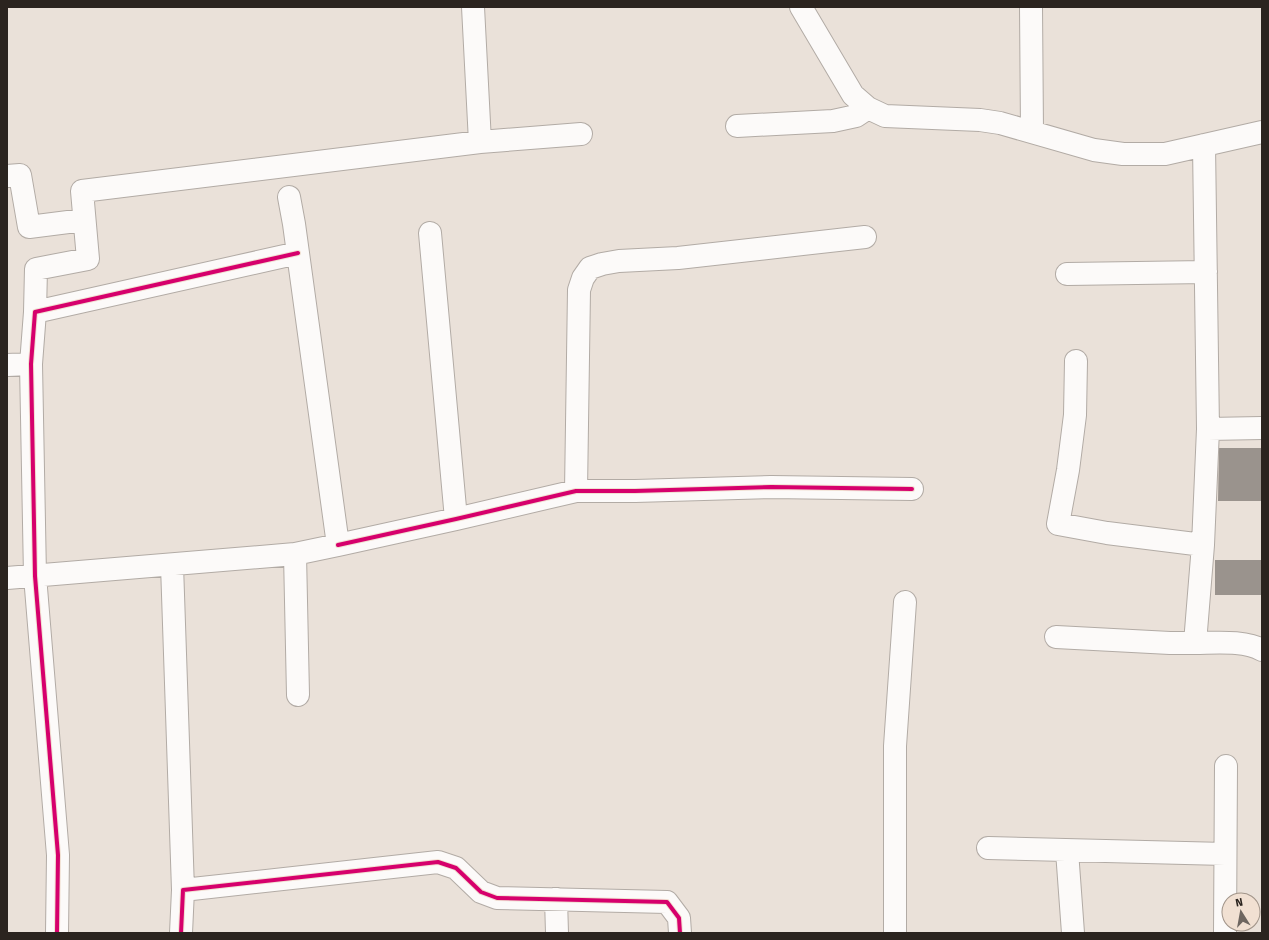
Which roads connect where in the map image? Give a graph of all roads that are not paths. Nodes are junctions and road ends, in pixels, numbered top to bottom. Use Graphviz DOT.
graph roads {
  1 [pos="473,7"];
  2 [pos="801,7"];
  3 [pos="1031,7"];
  4 [pos="868,108"];
  5 [pos="737,126"];
  6 [pos="1032,132"];
  7 [pos="1262,132"];
  8 [pos="581,134"];
  9 [pos="480,142"];
  10 [pos="1204,145"];
  11 [pos="7,176"];
  12 [pos="289,196"];
  13 [pos="84,220"];
  14 [pos="430,233"];
  15 [pos="865,237"];
  16 [pos="298,253"];
  17 [pos="1206,272"];
  18 [pos="1067,274"];
  19 [pos="36,312"];
  20 [pos="1076,361"];
  21 [pos="31,364"];
  22 [pos="7,365"];
  23 [pos="1262,428"];
  24 [pos="1208,429"];
  25 [pos="912,488"];
  26 [pos="576,491"];
  27 [pos="456,519"];
  28 [pos="338,545"];
  29 [pos="1203,545"];
  30 [pos="294,554"];
  31 [pos="172,565"];
  32 [pos="35,576"];
  33 [pos="7,578"];
  34 [pos="905,602"];
  35 [pos="1056,637"];
  36 [pos="1195,643"];
  37 [pos="1262,650"];
  38 [pos="298,695"];
  39 [pos="1226,766"];
  40 [pos="988,848"];
  41 [pos="1066,851"];
  42 [pos="1225,854"];
  43 [pos="183,890"];
  44 [pos="556,899"];
  45 [pos="57,933"];
  46 [pos="181,933"];
  47 [pos="557,933"];
  48 [pos="680,933"];
  49 [pos="894,933"];
  50 [pos="1073,933"];
  51 [pos="1225,933"];
  1 -- 9 [label="street"];
  2 -- 4 [label="street"];
  3 -- 6 [label="street"];
  4 -- 5 [label="street"];
  4 -- 6 [label="street"];
  6 -- 10 [label="street"];
  7 -- 10 [label="street"];
  8 -- 9 [label="street"];
  9 -- 13 [label="street"];
  10 -- 17 [label="street"];
  11 -- 13 [label="street"];
  12 -- 16 [label="street"];
  13 -- 19 [label="street"];
  14 -- 27 [label="street"];
  15 -- 26 [label="street"];
  16 -- 19 [label="street"];
  16 -- 28 [label="street"];
  17 -- 18 [label="street"];
  17 -- 24 [label="street"];
  19 -- 21 [label="street"];
  20 -- 29 [label="street"];
  21 -- 22 [label="street"];
  21 -- 32 [label="street"];
  23 -- 24 [label="street"];
  24 -- 29 [label="street"];
  25 -- 26 [label="street"];
  26 -- 27 [label="street"];
  27 -- 28 [label="street"];
  28 -- 30 [label="street"];
  29 -- 36 [label="street"];
  30 -- 31 [label="street"];
  30 -- 38 [label="street"];
  31 -- 32 [label="street"];
  31 -- 43 [label="street"];
  32 -- 33 [label="street"];
  32 -- 45 [label="street"];
  34 -- 49 [label="street"];
  35 -- 36 [label="street"];
  36 -- 37 [label="street"];
  39 -- 42 [label="street"];
  40 -- 41 [label="street"];
  41 -- 42 [label="street"];
  41 -- 50 [label="street"];
  42 -- 51 [label="street"];
  43 -- 44 [label="street"];
  43 -- 46 [label="street"];
  44 -- 47 [label="street"];
  44 -- 48 [label="street"];
}
